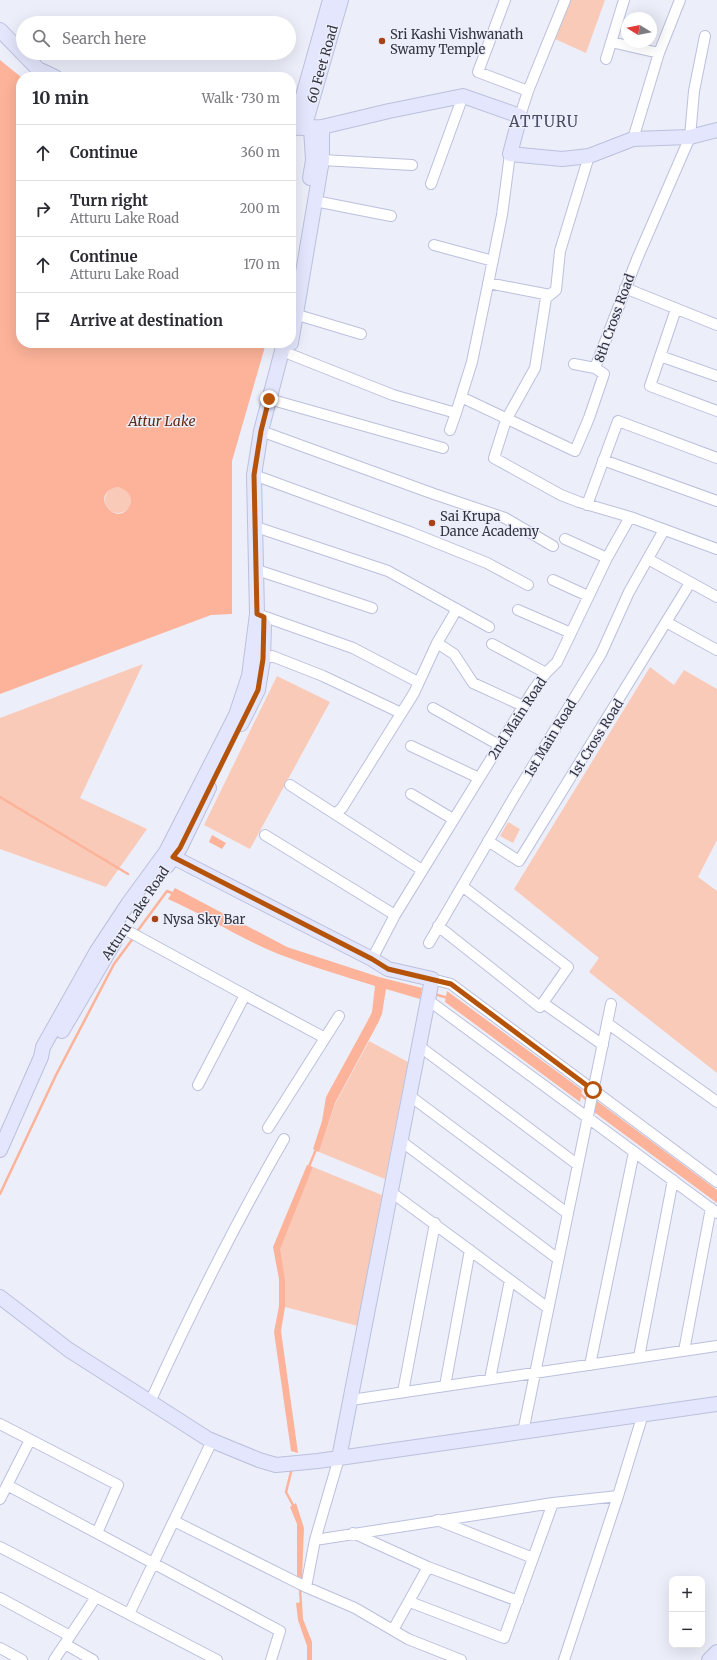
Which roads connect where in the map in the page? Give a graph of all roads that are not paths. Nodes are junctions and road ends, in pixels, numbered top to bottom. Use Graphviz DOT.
graph roads {
  1 [pos="330,0"];
  2 [pos="341,0"];
  3 [pos="504,0"];
  4 [pos="565,0"];
  5 [pos="624,0"];
  6 [pos="680,0"];
  7 [pos="0,30"];
  8 [pos="705,36"];
  9 [pos="611,42"];
  10 [pos="16,46"];
  11 [pos="659,54"];
  12 [pos="606,59"];
  13 [pos="29,60"];
  14 [pos="44,72"];
  15 [pos="528,90"];
  16 [pos="463,96"];
  17 [pos="520,116"];
  18 [pos="304,128"];
  19 [pos="717,130"];
  20 [pos="690,137"];
  21 [pos="633,139"];
  22 [pos="510,154"];
  23 [pos="589,156"];
  24 [pos="322,160"];
  25 [pos="412,165"];
  26 [pos="431,184"];
  27 [pos="315,202"];
  28 [pos="391,216"];
  29 [pos="434,245"];
  30 [pos="493,261"];
  31 [pos="296,267"];
  32 [pos="488,283"];
  33 [pos="625,288"];
  34 [pos="550,295"];
  35 [pos="296,303"];
  36 [pos="676,309"];
  37 [pos="296,315"];
  38 [pos="717,325"];
  39 [pos="361,334"];
  40 [pos="288,348"];
  41 [pos="290,348"];
  42 [pos="660,356"];
  43 [pos="574,364"];
  44 [pos="596,368"];
  45 [pos="717,376"];
  46 [pos="461,397"];
  47 [pos="273,400"];
  48 [pos="717,411"];
  49 [pos="456,413"];
  50 [pos="506,420"];
  51 [pos="450,430"];
  52 [pos="265,433"];
  53 [pos="443,448"];
  54 [pos="717,458"];
  55 [pos="603,460"];
  56 [pos="258,476"];
  57 [pos="717,501"];
  58 [pos="587,505"];
  59 [pos="630,517"];
  60 [pos="259,528"];
  61 [pos="664,530"];
  62 [pos="565,539"];
  63 [pos="553,546"];
  64 [pos="717,549"];
  65 [pos="607,558"];
  66 [pos="648,559"];
  67 [pos="260,571"];
  68 [pos="553,580"];
  69 [pos="690,583"];
  70 [pos="528,585"];
  71 [pos="588,596"];
  72 [pos="717,597"];
  73 [pos="372,608"];
  74 [pos="457,609"];
  75 [pos="518,610"];
  76 [pos="260,616"];
  77 [pos="666,622"];
  78 [pos="489,627"];
  79 [pos="571,633"];
  80 [pos="437,643"];
  81 [pos="492,644"];
  82 [pos="717,650"];
  83 [pos="263,659"];
  84 [pos="546,673"];
  85 [pos="418,682"];
  86 [pos="523,706"];
  87 [pos="432,708"];
  88 [pos="401,713"];
  89 [pos="499,745"];
  90 [pos="411,746"];
  91 [pos="478,778"];
  92 [pos="290,785"];
  93 [pos="411,794"];
  94 [pos="336,814"];
  95 [pos="453,819"];
  96 [pos="265,835"];
  97 [pos="488,841"];
  98 [pos="173,857"];
  99 [pos="422,870"];
  100 [pos="462,886"];
  101 [pos="395,915"];
  102 [pos="119,926"];
  103 [pos="438,926"];
  104 [pos="429,943"];
  105 [pos="372,959"];
  106 [pos="432,979"];
  107 [pos="245,994"];
  108 [pos="428,1000"];
  109 [pos="543,1003"];
  110 [pos="611,1004"];
  111 [pos="339,1016"];
  112 [pos="607,1023"];
  113 [pos="325,1038"];
  114 [pos="603,1045"];
  115 [pos="419,1046"];
  116 [pos="198,1085"];
  117 [pos="593,1093"];
  118 [pos="410,1096"];
  119 [pos="717,1102"];
  120 [pos="588,1113"];
  121 [pos="268,1128"];
  122 [pos="284,1139"];
  123 [pos="401,1141"];
  124 [pos="0,1150"];
  125 [pos="634,1152"];
  126 [pos="578,1164"];
  127 [pos="673,1180"];
  128 [pos="717,1182"];
  129 [pos="391,1192"];
  130 [pos="714,1211"];
  131 [pos="568,1213"];
  132 [pos="435,1223"];
  133 [pos="470,1250"];
  134 [pos="558,1259"];
  135 [pos="510,1280"];
  136 [pos="0,1297"];
  137 [pos="548,1308"];
  138 [pos="717,1346"];
  139 [pos="684,1351"];
  140 [pos="639,1357"];
  141 [pos="590,1364"];
  142 [pos="534,1373"];
  143 [pos="490,1379"];
  144 [pos="445,1386"];
  145 [pos="403,1392"];
  146 [pos="351,1400"];
  147 [pos="150,1402"];
  148 [pos="717,1404"];
  149 [pos="643,1414"];
  150 [pos="0,1424"];
  151 [pos="523,1432"];
  152 [pos="30,1440"];
  153 [pos="212,1441"];
  154 [pos="339,1458"];
  155 [pos="7,1485"];
  156 [pos="618,1496"];
  157 [pos="0,1499"];
  158 [pos="553,1503"];
  159 [pos="437,1520"];
  160 [pos="174,1521"];
  161 [pos="96,1533"];
  162 [pos="353,1533"];
  163 [pos="315,1540"];
  164 [pos="0,1547"];
  165 [pos="533,1558"];
  166 [pos="153,1564"];
  167 [pos="428,1567"];
  168 [pos="306,1587"];
  169 [pos="96,1597"];
  170 [pos="0,1598"];
  171 [pos="518,1601"];
  172 [pos="410,1602"];
  173 [pos="129,1614"];
  174 [pos="393,1630"];
  175 [pos="68,1640"];
  176 [pos="0,1648"];
  177 [pos="717,1652"];
  178 [pos="22,1660"];
  179 [pos="54,1660"];
  180 [pos="93,1660"];
  181 [pos="217,1660"];
  182 [pos="271,1660"];
  183 [pos="461,1660"];
  184 [pos="564,1660"];
  185 [pos="709,1660"];
  1 -- 18 [label="street, 60 Feet Road"];
  2 -- 18 [label="street, 60 Feet Road"];
  3 -- 15 [label="street"];
  4 -- 15 [label="street"];
  5 -- 9 [label="street"];
  6 -- 11 [label="street"];
  7 -- 10 [label="street"];
  8 -- 20 [label="street, 8th Cross Road"];
  9 -- 11 [label="street"];
  9 -- 12 [label="street"];
  11 -- 21 [label="street"];
  13 -- 14 [label="street"];
  15 -- 17 [label="street"];
  16 -- 17 [label="street"];
  16 -- 18 [label="street"];
  16 -- 26 [label="street"];
  17 -- 22 [label="street"];
  18 -- 24 [label="street, Atturu Lake Road"];
  18 -- 31 [label="street"];
  19 -- 20 [label="street"];
  20 -- 21 [label="street"];
  20 -- 33 [label="street, 8th Cross Road"];
  21 -- 23 [label="street"];
  22 -- 23 [label="street"];
  22 -- 30 [label="street"];
  23 -- 34 [label="street"];
  24 -- 25 [label="street"];
  24 -- 27 [label="street, Atturu Lake Road"];
  27 -- 28 [label="street"];
  27 -- 35 [label="street, Atturu Lake Road"];
  29 -- 30 [label="street"];
  30 -- 32 [label="street"];
  32 -- 34 [label="street"];
  32 -- 46 [label="street"];
  33 -- 36 [label="street"];
  33 -- 44 [label="street, 8th Cross Road"];
  34 -- 50 [label="street"];
  36 -- 38 [label="street"];
  36 -- 42 [label="street"];
  37 -- 39 [label="street"];
  40 -- 47 [label="street, Atturu Lake Road"];
  41 -- 49 [label="street"];
  42 -- 45 [label="street"];
  42 -- 48 [label="street"];
  43 -- 44 [label="street"];
  44 -- 50 [label="street, 8th Cross Road"];
  46 -- 49 [label="street"];
  46 -- 50 [label="street"];
  47 -- 52 [label="street, Atturu Lake Road"];
  47 -- 53 [label="street"];
  49 -- 51 [label="street"];
  50 -- 58 [label="street"];
  52 -- 56 [label="street, Atturu Lake Road"];
  52 -- 63 [label="street"];
  54 -- 55 [label="street"];
  55 -- 57 [label="street"];
  55 -- 58 [label="street"];
  56 -- 60 [label="street, Atturu Lake Road"];
  56 -- 70 [label="street"];
  58 -- 59 [label="street"];
  59 -- 61 [label="street"];
  59 -- 65 [label="street, 2nd Main Road"];
  60 -- 67 [label="street, Atturu Lake Road"];
  60 -- 74 [label="street"];
  61 -- 64 [label="street"];
  61 -- 66 [label="street, 1st Main Road"];
  62 -- 65 [label="street"];
  65 -- 71 [label="street, 2nd Main Road"];
  66 -- 69 [label="street"];
  66 -- 97 [label="street, 1st Main Road"];
  67 -- 73 [label="street"];
  67 -- 76 [label="street, Atturu Lake Road"];
  68 -- 71 [label="street"];
  69 -- 72 [label="street"];
  69 -- 77 [label="street, 1st Cross Road"];
  71 -- 79 [label="street, 2nd Main Road"];
  74 -- 78 [label="street"];
  74 -- 80 [label="street"];
  75 -- 79 [label="street"];
  76 -- 83 [label="street, Atturu Lake Road"];
  76 -- 85 [label="street"];
  76 -- 102 [label="street, Atturu Lake Road"];
  77 -- 82 [label="street"];
  77 -- 97 [label="street, 1st Cross Road"];
  79 -- 84 [label="street, 2nd Main Road"];
  80 -- 85 [label="street"];
  80 -- 86 [label="street"];
  81 -- 84 [label="street"];
  83 -- 88 [label="street"];
  83 -- 98 [label="street, Atturu Lake Road"];
  84 -- 86 [label="street, 2nd Main Road"];
  85 -- 88 [label="street"];
  86 -- 89 [label="street, 2nd Main Road"];
  87 -- 89 [label="street"];
  88 -- 94 [label="street"];
  89 -- 91 [label="street, 2nd Main Road"];
  90 -- 91 [label="street"];
  91 -- 95 [label="street, 2nd Main Road"];
  92 -- 94 [label="street"];
  93 -- 95 [label="street"];
  94 -- 99 [label="street"];
  95 -- 99 [label="street, 2nd Main Road"];
  96 -- 101 [label="street"];
  97 -- 100 [label="street, 1st Main Road"];
  98 -- 102 [label="street, Atturu Lake Road"];
  98 -- 105 [label="street"];
  99 -- 101 [label="street, 2nd Main Road"];
  100 -- 103 [label="street, 1st Main Road"];
  100 -- 109 [label="street"];
  101 -- 105 [label="street, 2nd Main Road"];
  102 -- 107 [label="street"];
  102 -- 124 [label="street, Atturu Lake Road"];
  103 -- 104 [label="street, 1st Main Road"];
  103 -- 109 [label="street"];
  105 -- 106 [label="street"];
  106 -- 108 [label="street"];
  106 -- 117 [label="street"];
  107 -- 113 [label="street"];
  107 -- 116 [label="street"];
  108 -- 115 [label="street"];
  108 -- 120 [label="street"];
  109 -- 114 [label="street"];
  110 -- 112 [label="street"];
  111 -- 113 [label="street"];
  112 -- 114 [label="street"];
  112 -- 119 [label="street"];
  113 -- 121 [label="street"];
  114 -- 117 [label="street"];
  115 -- 118 [label="street"];
  115 -- 126 [label="street"];
  117 -- 120 [label="street"];
  117 -- 128 [label="street"];
  118 -- 123 [label="street"];
  118 -- 131 [label="street"];
  120 -- 125 [label="street"];
  120 -- 126 [label="street"];
  122 -- 147 [label="street"];
  123 -- 129 [label="street"];
  123 -- 134 [label="street"];
  125 -- 127 [label="street"];
  125 -- 141 [label="street"];
  126 -- 131 [label="street"];
  127 -- 130 [label="street"];
  127 -- 140 [label="street"];
  129 -- 132 [label="street"];
  129 -- 146 [label="street"];
  130 -- 139 [label="street"];
  131 -- 134 [label="street"];
  132 -- 133 [label="street"];
  132 -- 145 [label="street"];
  133 -- 135 [label="street"];
  133 -- 144 [label="street"];
  134 -- 137 [label="street"];
  135 -- 137 [label="street"];
  135 -- 143 [label="street"];
  136 -- 147 [label="street"];
  137 -- 142 [label="street"];
  138 -- 139 [label="street"];
  139 -- 140 [label="street"];
  140 -- 141 [label="street"];
  141 -- 142 [label="street"];
  142 -- 143 [label="street"];
  142 -- 151 [label="street"];
  143 -- 144 [label="street"];
  144 -- 145 [label="street"];
  145 -- 146 [label="street"];
  146 -- 154 [label="street"];
  147 -- 153 [label="street"];
  148 -- 149 [label="street"];
  149 -- 151 [label="street"];
  149 -- 156 [label="street"];
  150 -- 152 [label="street"];
  151 -- 154 [label="street"];
  152 -- 155 [label="street"];
  152 -- 161 [label="street"];
  153 -- 154 [label="street"];
  153 -- 160 [label="street"];
  154 -- 163 [label="street"];
  155 -- 157 [label="street"];
  155 -- 161 [label="street"];
  156 -- 158 [label="street"];
  156 -- 184 [label="street"];
  158 -- 159 [label="street"];
  158 -- 165 [label="street"];
  159 -- 162 [label="street"];
  159 -- 165 [label="street"];
  160 -- 166 [label="street"];
  160 -- 168 [label="street"];
  161 -- 166 [label="street"];
  162 -- 163 [label="street"];
  162 -- 167 [label="street"];
  163 -- 168 [label="street"];
  164 -- 169 [label="street"];
  165 -- 171 [label="street"];
  166 -- 173 [label="street"];
  166 -- 182 [label="street"];
  167 -- 171 [label="street"];
  167 -- 172 [label="street"];
  168 -- 174 [label="street"];
  169 -- 173 [label="street"];
  169 -- 175 [label="street"];
  170 -- 175 [label="street"];
  171 -- 172 [label="street"];
  172 -- 174 [label="street"];
  173 -- 181 [label="street"];
  174 -- 183 [label="street"];
  175 -- 179 [label="street"];
  175 -- 180 [label="street"];
  176 -- 178 [label="street"];
  177 -- 185 [label="street"];
}
